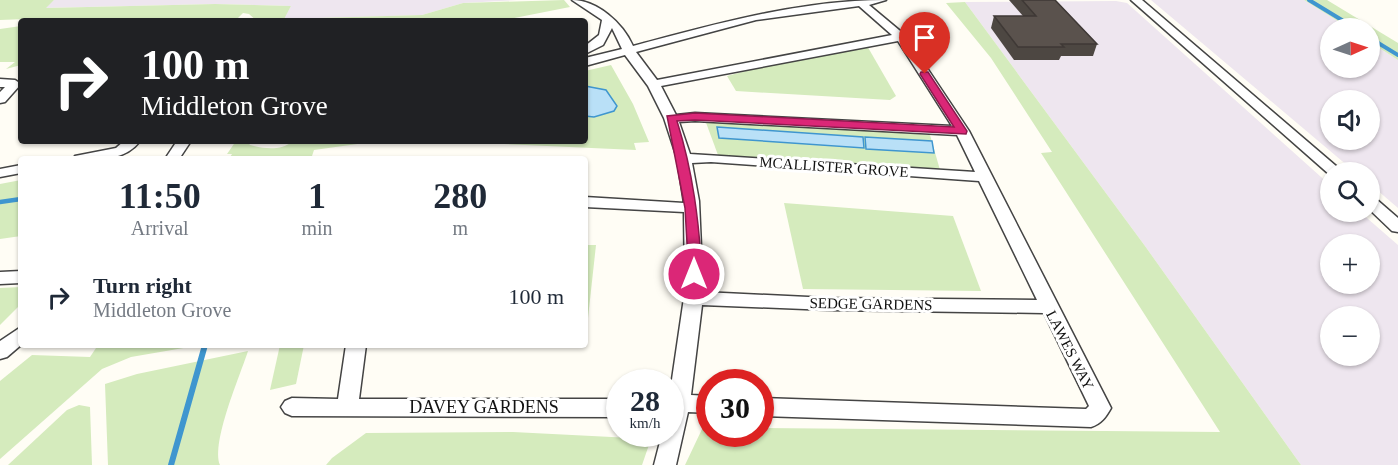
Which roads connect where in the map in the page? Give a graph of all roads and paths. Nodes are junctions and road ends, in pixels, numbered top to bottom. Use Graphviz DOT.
graph roads {
  1 [pos="577,0"];
  2 [pos="881,0"];
  3 [pos="1136,0"];
  4 [pos="860,2"];
  5 [pos="607,20"];
  6 [pos="901,37"];
  7 [pos="588,49"];
  8 [pos="629,50"];
  9 [pos="588,61"];
  10 [pos="0,83"];
  11 [pos="654,84"];
  12 [pos="0,99"];
  13 [pos="671,119"];
  14 [pos="962,131"];
  15 [pos="129,144"];
  16 [pos="95,156"];
  17 [pos="683,159"];
  18 [pos="1324,162"];
  19 [pos="18,170"];
  20 [pos="0,173"];
  21 [pos="985,177"];
  22 [pos="588,202"];
  23 [pos="691,208"];
  24 [pos="1380,211"];
  25 [pos="1398,227"];
  26 [pos="18,277"];
  27 [pos="0,278"];
  28 [pos="694,298"];
  29 [pos="1048,307"];
  30 [pos="18,337"];
  31 [pos="356,348"];
  32 [pos="0,352"];
  33 [pos="683,369"];
  34 [pos="291,406"];
  35 [pos="348,406"];
  36 [pos="774,407"];
  37 [pos="606,408"];
  38 [pos="669,447"];
  39 [pos="665,465"];
  1 -- 5 [label="street"];
  2 -- 4 [label="street"];
  3 -- 18 [label="street"];
  4 -- 6 [label="street, LAWES WAY"];
  4 -- 8 [label="street"];
  5 -- 7 [label="street"];
  5 -- 8 [label="street"];
  6 -- 11 [label="street"];
  6 -- 14 [label="street, LAWES WAY"];
  8 -- 9 [label="street"];
  8 -- 11 [label="street"];
  10 -- 12 [label="street"];
  11 -- 13 [label="street"];
  13 -- 14 [label="street"];
  13 -- 17 [label="street"];
  14 -- 21 [label="street, LAWES WAY"];
  15 -- 16 [label="street"];
  17 -- 21 [label="street, MCALLISTER GROVE"];
  17 -- 23 [label="street"];
  19 -- 20 [label="street"];
  21 -- 29 [label="street, LAWES WAY"];
  22 -- 23 [label="street"];
  23 -- 28 [label="street"];
  24 -- 25 [label="street"];
  26 -- 27 [label="street"];
  28 -- 29 [label="street, SEDGE GARDENS"];
  28 -- 33 [label="street"];
  29 -- 36 [label="street, LAWES WAY"];
  30 -- 32 [label="street"];
  31 -- 35 [label="street"];
  34 -- 35 [label="street, DAVEY GARDENS"];
  35 -- 37 [label="street, DAVEY GARDENS"];
  38 -- 39 [label="street"];
}
